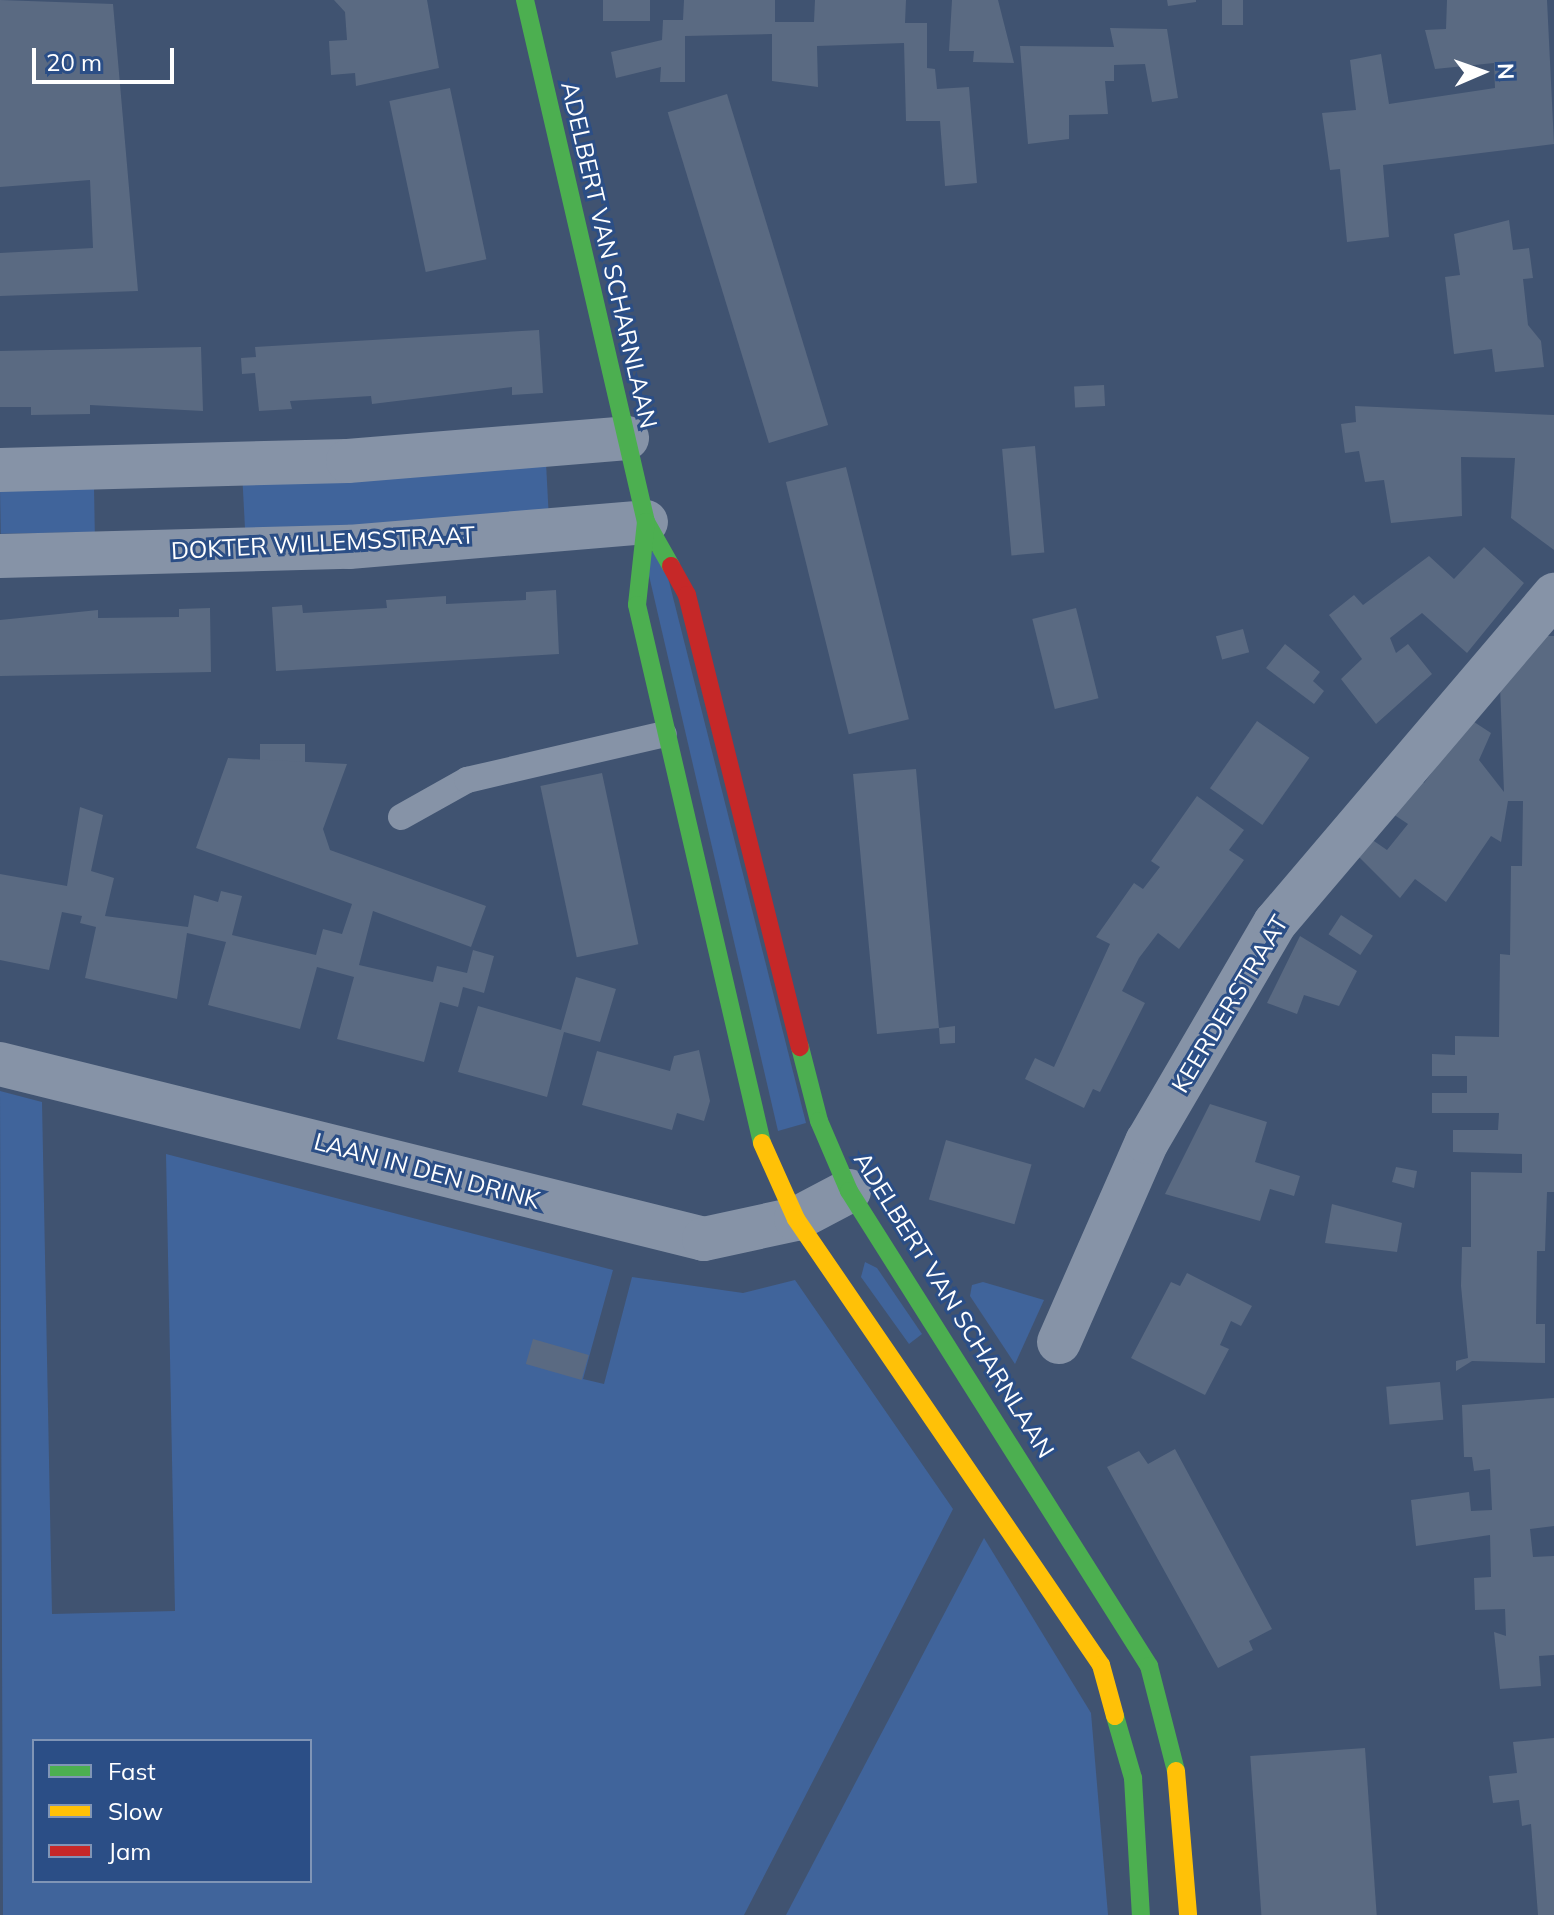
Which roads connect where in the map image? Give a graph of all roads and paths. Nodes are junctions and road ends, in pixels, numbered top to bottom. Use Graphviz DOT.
graph roads {
  1 [pos="525,0"];
  2 [pos="627,438"];
  3 [pos="0,470"];
  4 [pos="646,522"];
  5 [pos="0,556"];
  6 [pos="1554,595"];
  7 [pos="664,734"];
  8 [pos="401,817"];
  9 [pos="0,1064"];
  10 [pos="849,1191"];
  11 [pos="796,1219"];
  12 [pos="1059,1342"];
  13 [pos="1141,1915"];
  14 [pos="1188,1915"];
  1 -- 2 [label="street, ADELBERT VAN SCHARNLAAN"];
  2 -- 3 [label="street"];
  2 -- 4 [label="street, ADELBERT VAN SCHARNLAAN"];
  4 -- 5 [label="street, DOKTER WILLEMSSTRAAT"];
  4 -- 7 [label="street, ADELBERT VAN SCHARNLAAN"];
  4 -- 10 [label="street, ADELBERT VAN SCHARNLAAN"];
  6 -- 12 [label="street, KEERDERSTRAAT"];
  7 -- 8 [label="lane"];
  7 -- 11 [label="street, ADELBERT VAN SCHARNLAAN"];
  9 -- 11 [label="street, LAAN IN DEN DRINK"];
  10 -- 11 [label="street, LAAN IN DEN DRINK"];
  10 -- 14 [label="street, ADELBERT VAN SCHARNLAAN"];
  11 -- 13 [label="street, ADELBERT VAN SCHARNLAAN"];
}
